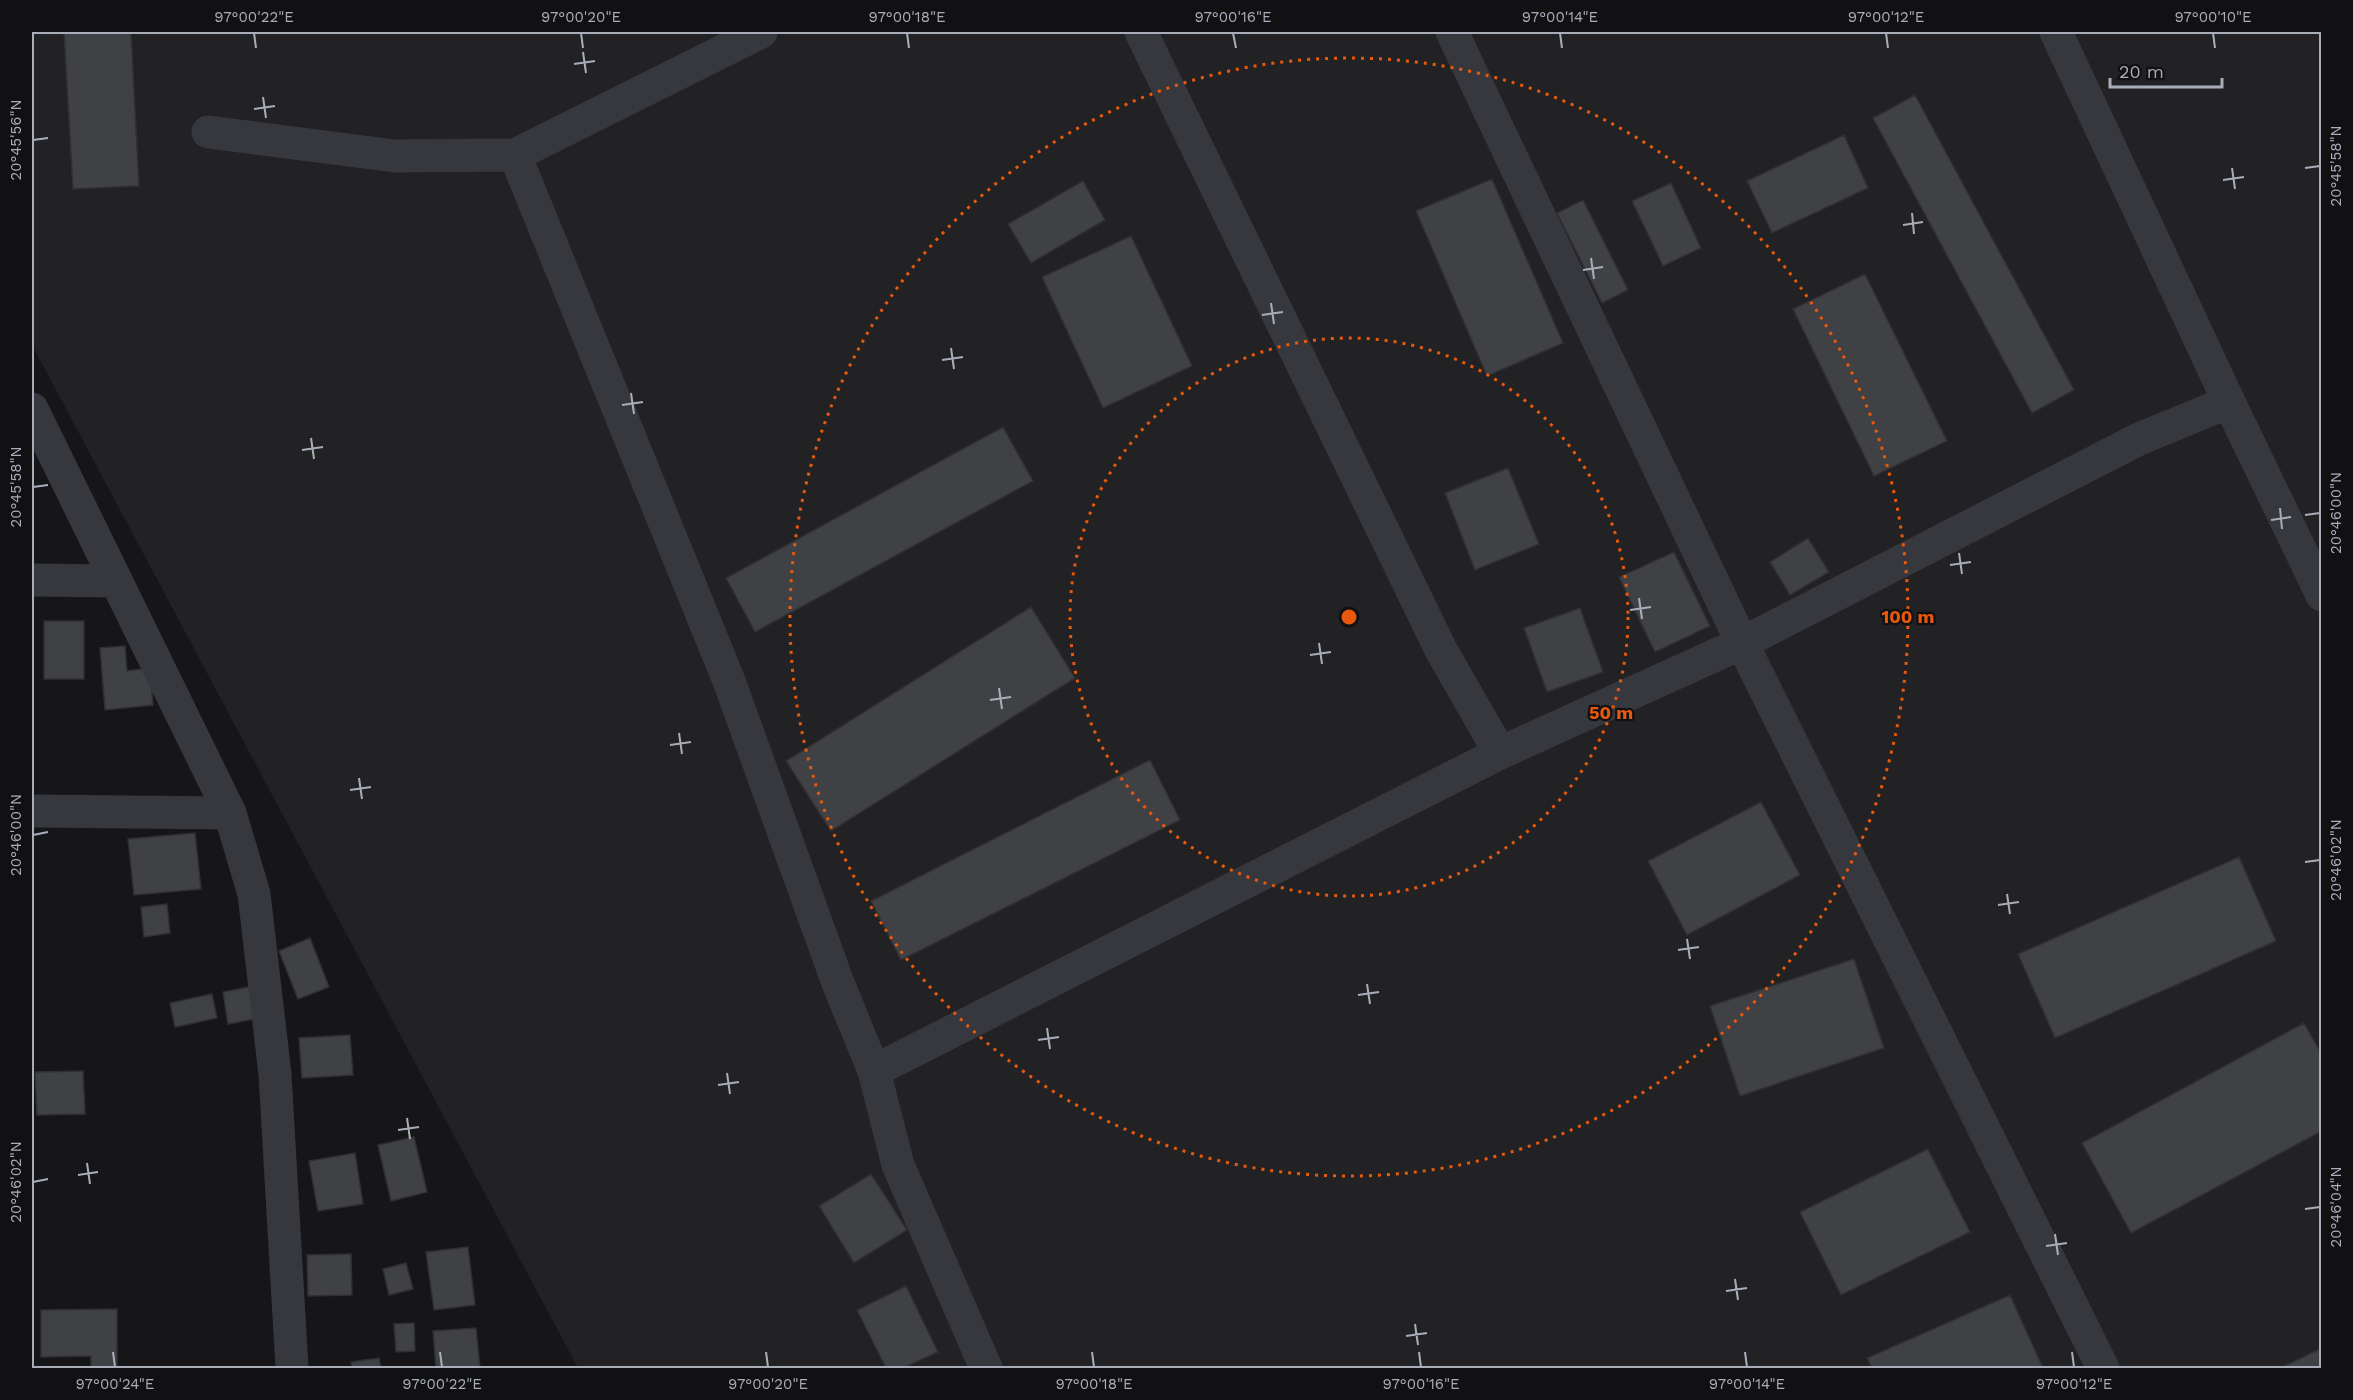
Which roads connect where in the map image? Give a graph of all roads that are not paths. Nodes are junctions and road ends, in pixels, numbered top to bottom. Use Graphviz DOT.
graph roads {
  1 [pos="761,32"];
  2 [pos="1141,32"];
  3 [pos="1452,32"];
  4 [pos="2056,32"];
  5 [pos="208,132"];
  6 [pos="515,155"];
  7 [pos="2229,402"];
  8 [pos="32,409"];
  9 [pos="32,580"];
  10 [pos="116,581"];
  11 [pos="2322,595"];
  12 [pos="1742,643"];
  13 [pos="1500,753"];
  14 [pos="32,811"];
  15 [pos="230,813"];
  16 [pos="874,1071"];
  17 [pos="291,1368"];
  18 [pos="986,1368"];
  19 [pos="2103,1368"];
  1 -- 6 [label="street"];
  2 -- 13 [label="street"];
  3 -- 12 [label="street"];
  4 -- 7 [label="street"];
  5 -- 6 [label="street"];
  6 -- 16 [label="street"];
  7 -- 11 [label="street"];
  7 -- 12 [label="street"];
  8 -- 10 [label="street"];
  9 -- 10 [label="street"];
  10 -- 15 [label="street"];
  12 -- 13 [label="street"];
  12 -- 19 [label="street"];
  13 -- 16 [label="street"];
  14 -- 15 [label="street"];
  15 -- 17 [label="street"];
  16 -- 18 [label="street"];
}
